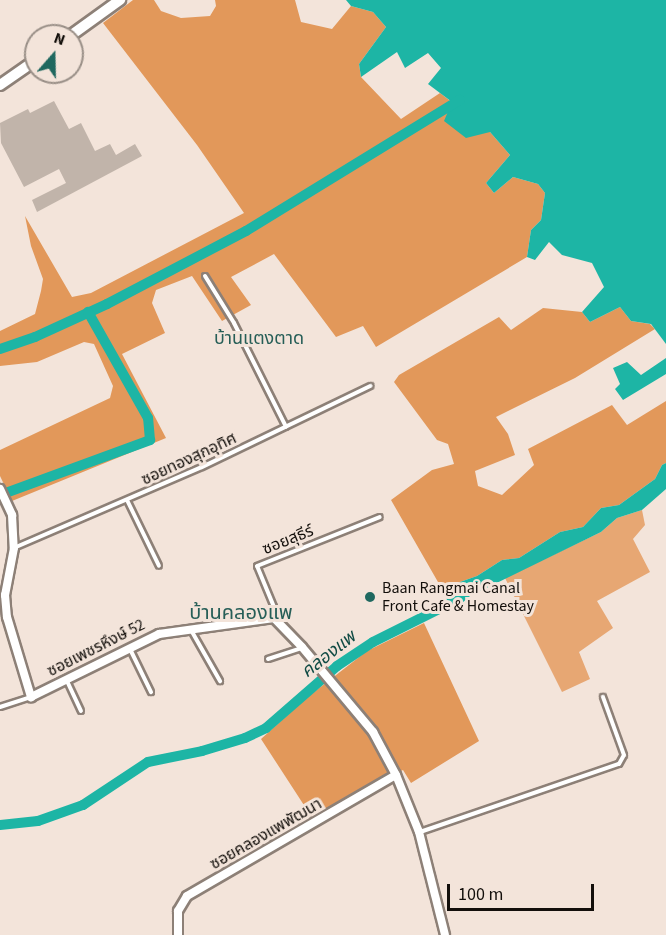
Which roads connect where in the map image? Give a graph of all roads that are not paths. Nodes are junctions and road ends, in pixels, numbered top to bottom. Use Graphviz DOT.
graph roads {
  1 [pos="119,0"];
  2 [pos="84,26"];
  3 [pos="24,68"];
  4 [pos="0,85"];
  5 [pos="205,276"];
  6 [pos="370,386"];
  7 [pos="286,427"];
  8 [pos="0,489"];
  9 [pos="127,500"];
  10 [pos="380,517"];
  11 [pos="14,548"];
  12 [pos="159,566"];
  13 [pos="274,618"];
  14 [pos="191,630"];
  15 [pos="302,647"];
  16 [pos="129,648"];
  17 [pos="268,659"];
  18 [pos="67,681"];
  19 [pos="220,681"];
  20 [pos="151,692"];
  21 [pos="31,697"];
  22 [pos="603,697"];
  23 [pos="0,707"];
  24 [pos="81,711"];
  25 [pos="396,775"];
  26 [pos="419,832"];
  27 [pos="178,935"];
  28 [pos="445,935"];
  1 -- 2 [label="main road"];
  3 -- 4 [label="main road"];
  5 -- 7 [label="lane"];
  6 -- 7 [label="lane, ซอยทองสุกอุทิศ"];
  7 -- 9 [label="lane, ซอยทองสุกอุทิศ"];
  8 -- 11 [label="street, ซอยเพชรหึงษ์ 52"];
  9 -- 11 [label="lane, ซอยทองสุกอุทิศ"];
  9 -- 12 [label="lane"];
  10 -- 13 [label="lane, ซอยสุธีร์"];
  11 -- 21 [label="street, ซอยเพชรหึงษ์ 52"];
  13 -- 14 [label="street, ซอยเพชรหึงษ์ 52"];
  13 -- 15 [label="street"];
  14 -- 16 [label="street, ซอยเพชรหึงษ์ 52"];
  14 -- 19 [label="lane"];
  15 -- 17 [label="lane"];
  15 -- 25 [label="street"];
  16 -- 18 [label="street, ซอยเพชรหึงษ์ 52"];
  16 -- 20 [label="lane"];
  18 -- 21 [label="street, ซอยเพชรหึงษ์ 52"];
  18 -- 24 [label="lane"];
  21 -- 23 [label="lane"];
  22 -- 26 [label="lane"];
  25 -- 26 [label="street"];
  25 -- 27 [label="street, ซอยคลองแพพัฒนา"];
  26 -- 28 [label="street"];
}
